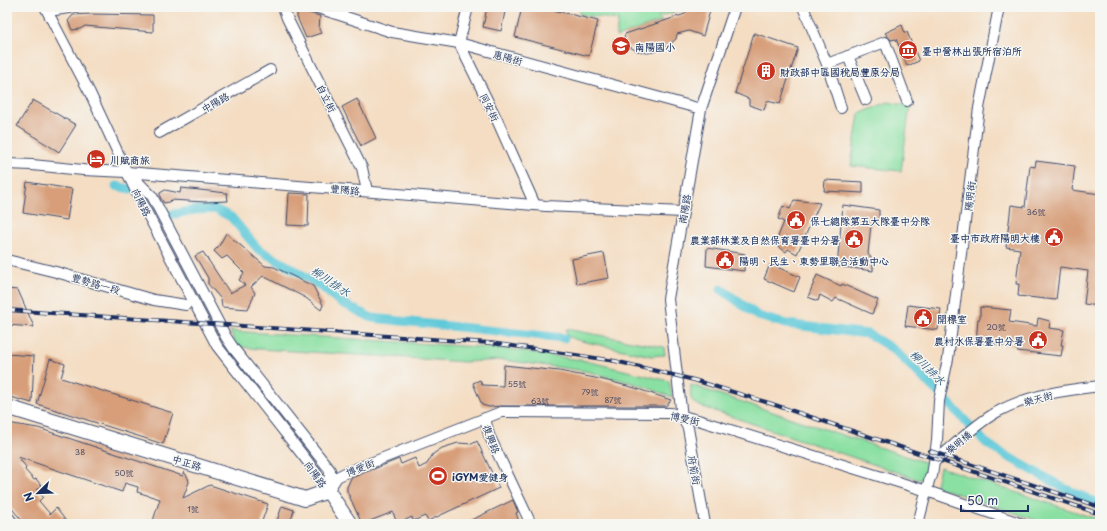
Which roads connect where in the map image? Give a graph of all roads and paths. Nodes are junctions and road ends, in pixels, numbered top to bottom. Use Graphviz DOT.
graph roads {
  1 [pos="76,7"];
  2 [pos="283,7"];
  3 [pos="315,7"];
  4 [pos="468,7"];
  5 [pos="735,7"];
  6 [pos="803,7"];
  7 [pos="999,7"];
  8 [pos="47,9"];
  9 [pos="459,43"];
  10 [pos="848,56"];
  11 [pos="827,64"];
  12 [pos="270,70"];
  13 [pos="866,100"];
  14 [pos="907,101"];
  15 [pos="841,108"];
  16 [pos="701,109"];
  17 [pos="159,133"];
  18 [pos="7,164"];
  19 [pos="127,172"];
  20 [pos="367,191"];
  21 [pos="535,205"];
  22 [pos="683,212"];
  23 [pos="7,260"];
  24 [pos="186,305"];
  25 [pos="1100,386"];
  26 [pos="7,407"];
  27 [pos="682,417"];
  28 [pos="485,418"];
  29 [pos="981,424"];
  30 [pos="935,461"];
  31 [pos="927,491"];
  32 [pos="328,492"];
  33 [pos="7,519"];
  34 [pos="11,524"];
  35 [pos="350,524"];
  36 [pos="531,524"];
  37 [pos="705,524"];
  38 [pos="918,524"];
  39 [pos="1022,524"];
  1 -- 8 [label="street"];
  2 -- 20 [label="street, 自立街"];
  3 -- 9 [label="street, 惠陽街"];
  4 -- 9 [label="street"];
  5 -- 16 [label="street, 南陽路"];
  6 -- 11 [label="street"];
  7 -- 30 [label="street, 陽明街"];
  8 -- 19 [label="street, 向陽路"];
  9 -- 16 [label="street, 惠陽街"];
  9 -- 21 [label="street, 同安街"];
  10 -- 11 [label="street"];
  10 -- 13 [label="street"];
  10 -- 14 [label="street"];
  11 -- 15 [label="street"];
  12 -- 17 [label="street, 中陽路"];
  16 -- 22 [label="street, 南陽路"];
  18 -- 19 [label="street, 豐陽路"];
  19 -- 20 [label="street, 豐陽路"];
  19 -- 32 [label="street, 向陽路"];
  19 -- 32 [label="street, 向陽路"];
  20 -- 21 [label="street, 豐陽路"];
  21 -- 22 [label="street, 豐陽路"];
  22 -- 27 [label="street, 南陽路"];
  23 -- 24 [label="street, 豐勢路一段"];
  25 -- 29 [label="street, 樂天街"];
  26 -- 32 [label="street, 中正路"];
  27 -- 28 [label="street, 博愛街"];
  27 -- 31 [label="street, 博愛街"];
  27 -- 37 [label="street, 府前街"];
  28 -- 32 [label="street, 博愛街"];
  28 -- 36 [label="street, 復興路"];
  29 -- 30 [label="street, 樂明橋"];
  30 -- 31 [label="street"];
  31 -- 38 [label="street"];
  31 -- 39 [label="street, 博愛街"];
  32 -- 35 [label="street"];
  33 -- 34 [label="street"];
}
